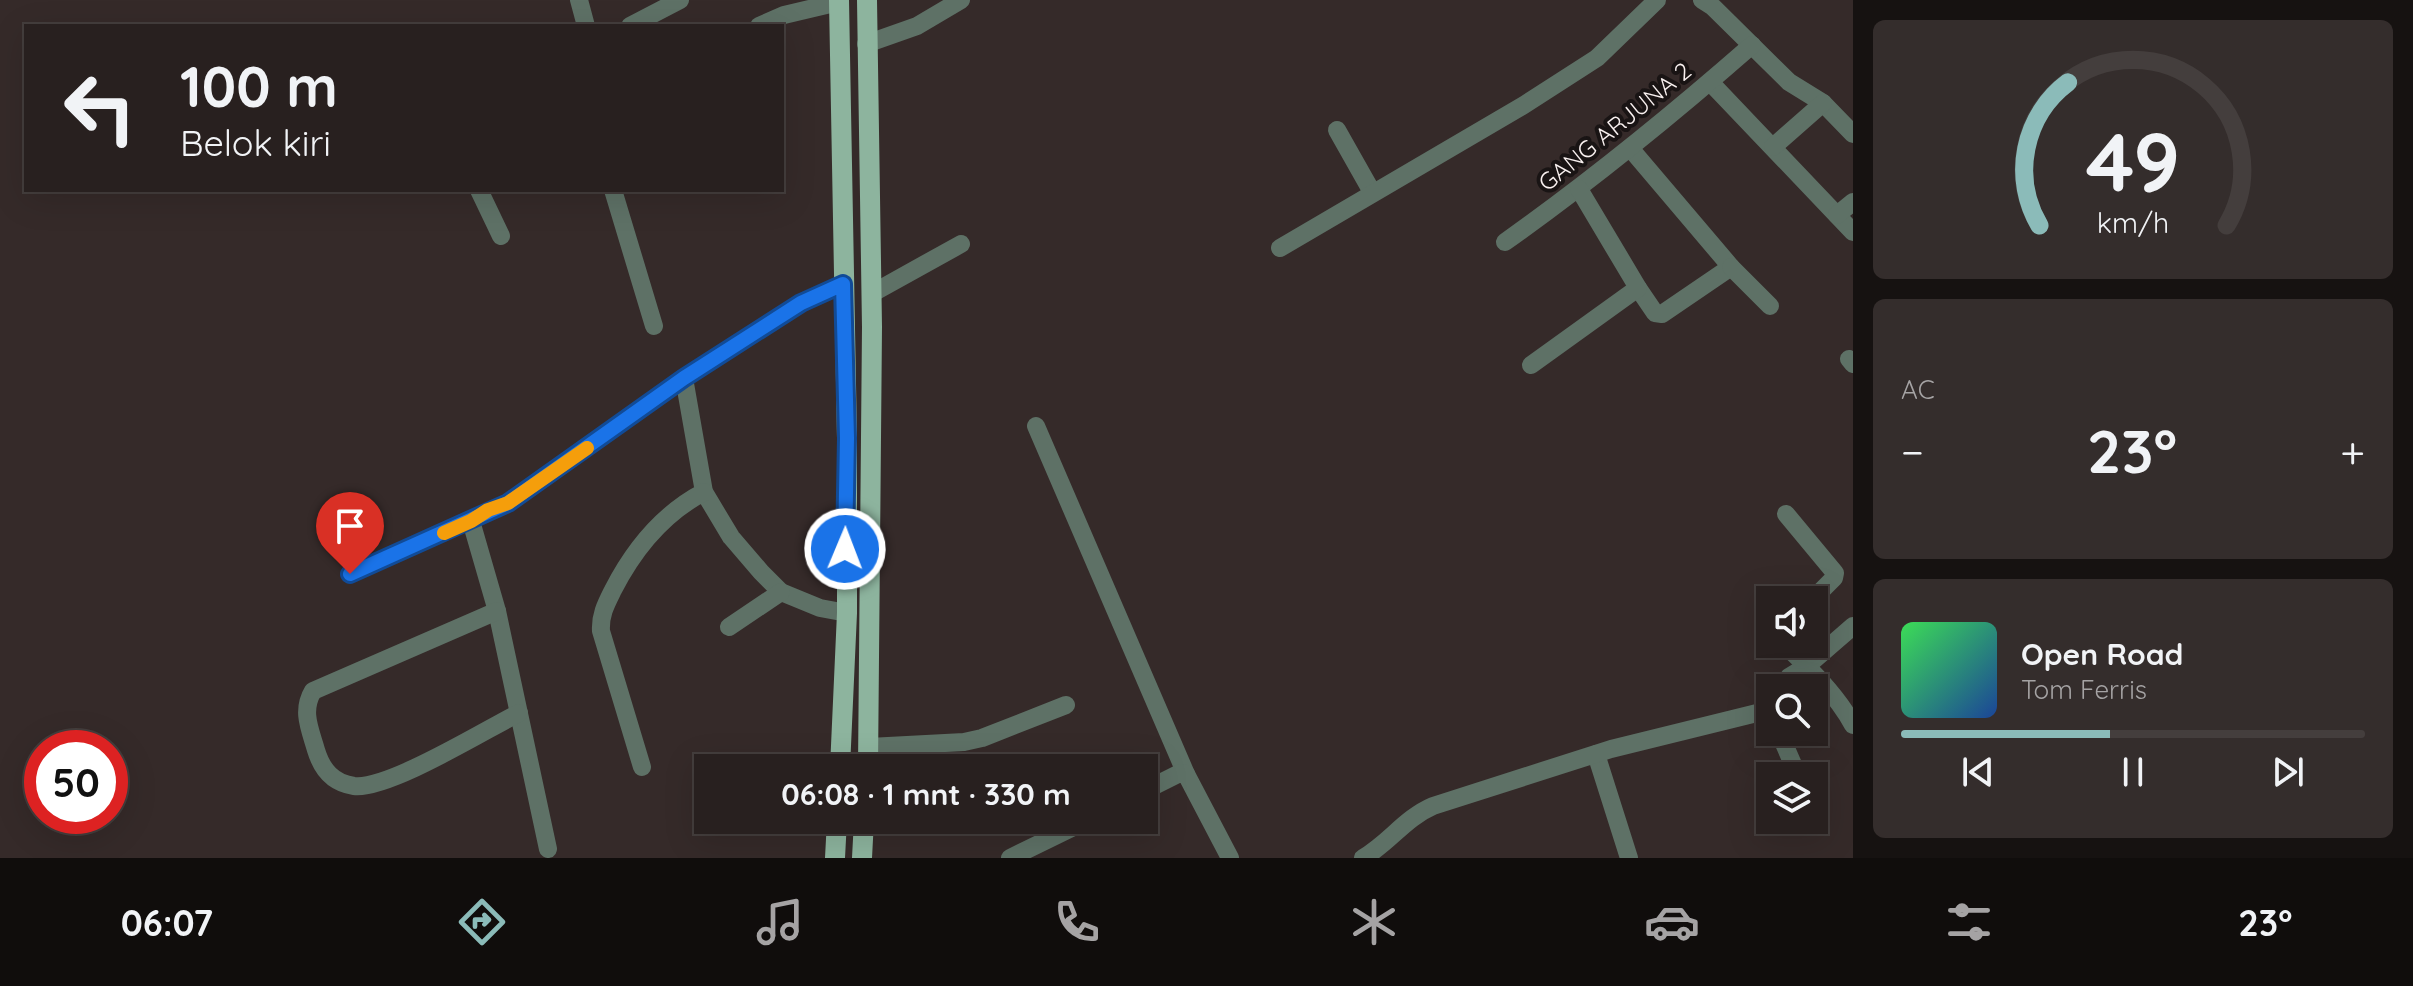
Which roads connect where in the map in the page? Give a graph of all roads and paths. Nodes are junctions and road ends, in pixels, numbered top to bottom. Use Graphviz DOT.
graph roads {
  1 [pos="579,0"];
  2 [pos="680,0"];
  3 [pos="867,0"];
  4 [pos="961,0"];
  5 [pos="1702,0"];
  6 [pos="839,1"];
  7 [pos="1650,3"];
  8 [pos="585,24"];
  9 [pos="634,24"];
  10 [pos="764,24"];
  11 [pos="866,44"];
  12 [pos="1752,45"];
  13 [pos="1710,82"];
  14 [pos="1823,103"];
  15 [pos="1337,130"];
  16 [pos="1853,134"];
  17 [pos="1773,147"];
  18 [pos="1630,148"];
  19 [pos="1579,189"];
  20 [pos="480,192"];
  21 [pos="614,192"];
  22 [pos="1372,192"];
  23 [pos="1853,202"];
  24 [pos="1837,215"];
  25 [pos="1853,232"];
  26 [pos="501,236"];
  27 [pos="1505,242"];
  28 [pos="961,244"];
  29 [pos="1280,248"];
  30 [pos="1731,267"];
  31 [pos="843,284"];
  32 [pos="1638,288"];
  33 [pos="871,294"];
  34 [pos="1770,306"];
  35 [pos="654,326"];
  36 [pos="872,327"];
  37 [pos="844,329"];
  38 [pos="1531,365"];
  39 [pos="684,378"];
  40 [pos="1036,426"];
  41 [pos="704,492"];
  42 [pos="1786,514"];
  43 [pos="471,521"];
  44 [pos="350,574"];
  45 [pos="1826,586"];
  46 [pos="781,592"];
  47 [pos="497,611"];
  48 [pos="847,613"];
  49 [pos="1853,626"];
  50 [pos="729,627"];
  51 [pos="1799,658"];
  52 [pos="1807,666"];
  53 [pos="1794,674"];
  54 [pos="1066,705"];
  55 [pos="519,713"];
  56 [pos="1756,713"];
  57 [pos="1853,725"];
  58 [pos="841,754"];
  59 [pos="868,754"];
  60 [pos="892,754"];
  61 [pos="1596,754"];
  62 [pos="642,767"];
  63 [pos="1186,774"];
  64 [pos="1158,784"];
  65 [pos="836,834"];
  66 [pos="863,834"];
  67 [pos="1059,834"];
  68 [pos="548,849"];
  69 [pos="835,858"];
  70 [pos="862,858"];
  71 [pos="1010,858"];
  72 [pos="1230,858"];
  73 [pos="1363,858"];
  74 [pos="1629,858"];
  1 -- 8 [label="street"];
  2 -- 9 [label="street"];
  3 -- 11 [label="main road"];
  4 -- 11 [label="street"];
  5 -- 12 [label="street"];
  6 -- 10 [label="street"];
  6 -- 31 [label="main road"];
  7 -- 22 [label="street"];
  11 -- 33 [label="main road"];
  12 -- 13 [label="street, GANG ARJUNA 2"];
  12 -- 14 [label="street"];
  13 -- 17 [label="street"];
  13 -- 18 [label="street, GANG ARJUNA 2"];
  14 -- 16 [label="street"];
  14 -- 17 [label="street"];
  15 -- 22 [label="street"];
  17 -- 24 [label="street"];
  18 -- 19 [label="street, GANG ARJUNA 2"];
  18 -- 30 [label="street"];
  19 -- 27 [label="street, GANG ARJUNA 2"];
  19 -- 32 [label="street"];
  20 -- 26 [label="street"];
  21 -- 35 [label="street"];
  22 -- 29 [label="street"];
  23 -- 24 [label="street"];
  24 -- 25 [label="street"];
  28 -- 33 [label="street"];
  30 -- 32 [label="street"];
  30 -- 34 [label="street"];
  31 -- 37 [label="main road"];
  31 -- 39 [label="street"];
  32 -- 38 [label="street"];
  33 -- 36 [label="main road"];
  36 -- 37 [label="main road"];
  36 -- 59 [label="main road"];
  37 -- 48 [label="main road"];
  39 -- 41 [label="street"];
  39 -- 43 [label="street"];
  40 -- 63 [label="street"];
  41 -- 46 [label="street"];
  41 -- 62 [label="street"];
  42 -- 45 [label="street"];
  43 -- 44 [label="street"];
  43 -- 47 [label="street"];
  46 -- 48 [label="street"];
  46 -- 50 [label="street"];
  47 -- 55 [label="street"];
  47 -- 55 [label="street"];
  48 -- 58 [label="main road"];
  49 -- 52 [label="street"];
  51 -- 52 [label="street"];
  52 -- 53 [label="street"];
  52 -- 57 [label="street"];
  54 -- 60 [label="street"];
  55 -- 68 [label="street"];
  56 -- 61 [label="street"];
  61 -- 73 [label="street"];
  61 -- 74 [label="street"];
  63 -- 64 [label="street"];
  63 -- 72 [label="street"];
  65 -- 69 [label="main road"];
  66 -- 70 [label="main road"];
  67 -- 71 [label="street"];
}
